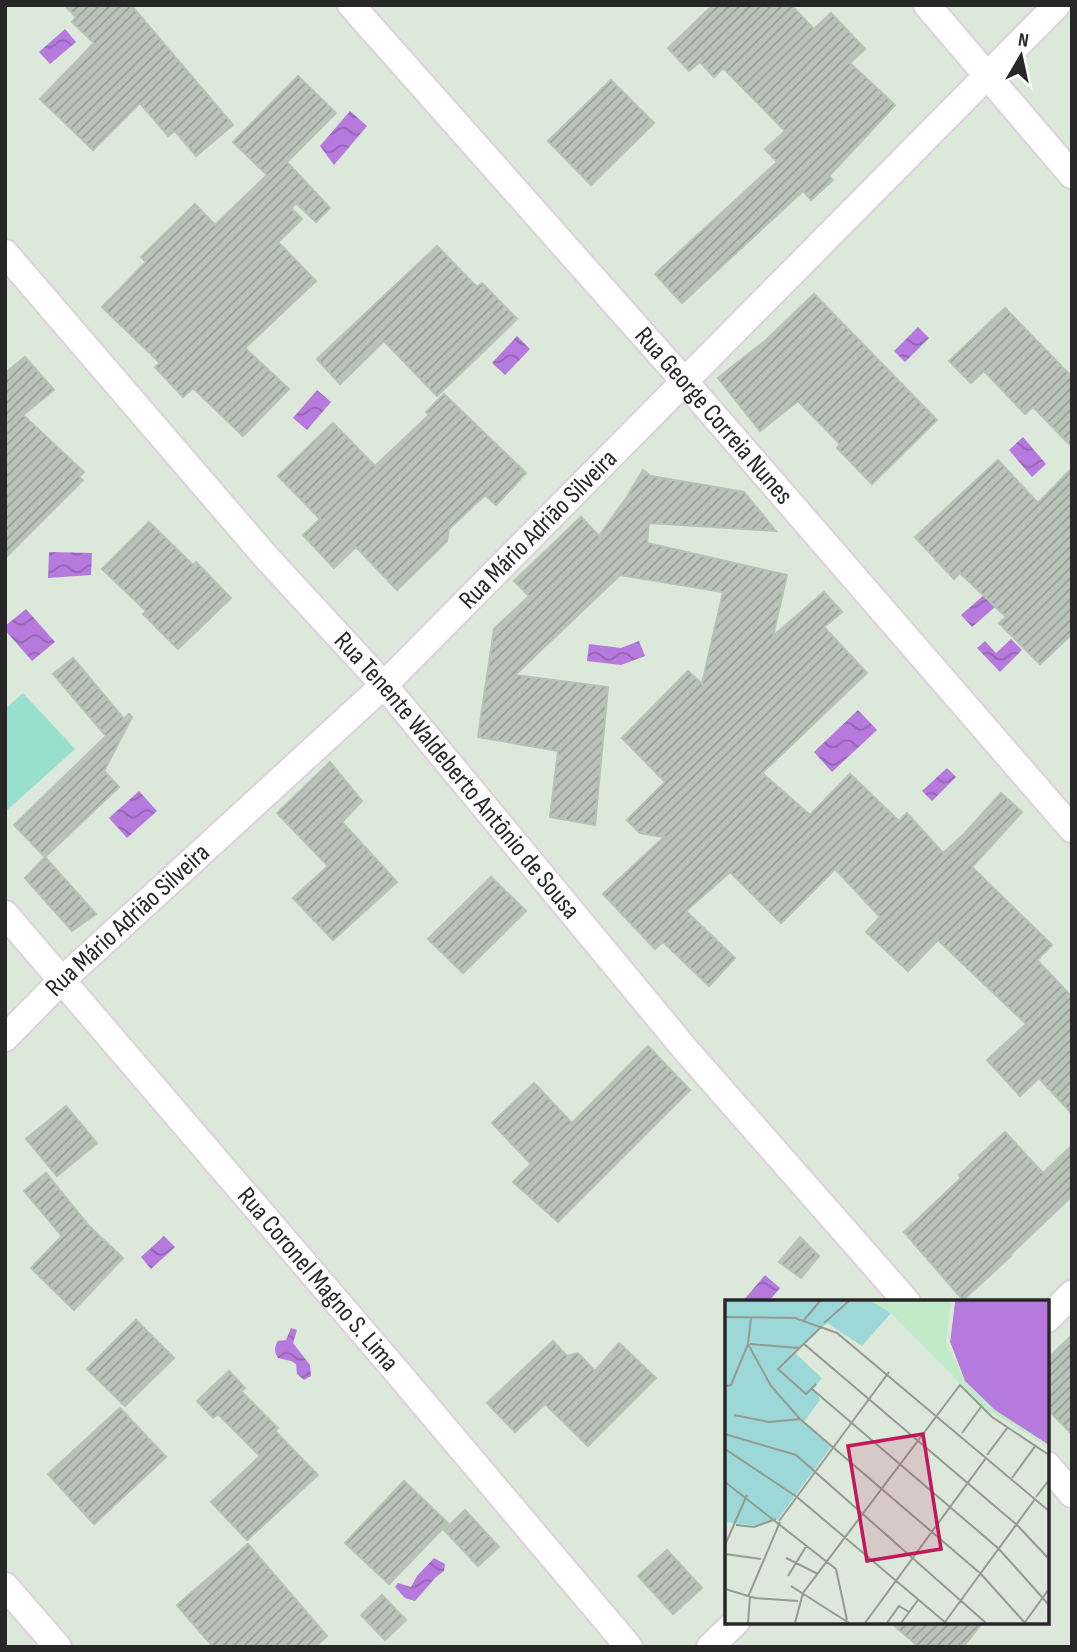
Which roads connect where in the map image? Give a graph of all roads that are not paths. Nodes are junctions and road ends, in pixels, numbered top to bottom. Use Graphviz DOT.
graph roads {
  1 [pos="351,5"];
  2 [pos="927,5"];
  3 [pos="1057,5"];
  4 [pos="987,76"];
  5 [pos="1072,175"];
  6 [pos="5,253"];
  7 [pos="685,382"];
  8 [pos="384,685"];
  9 [pos="1072,829"];
  10 [pos="5,914"];
  11 [pos="61,981"];
  12 [pos="5,1038"];
  13 [pos="1072,1294"];
  14 [pos="905,1300"];
  15 [pos="1049,1317"];
  16 [pos="1049,1467"];
  17 [pos="1072,1494"];
  18 [pos="5,1586"];
  19 [pos="734,1624"];
  20 [pos="58,1647"];
  21 [pos="629,1647"];
  22 [pos="710,1647"];
  1 -- 7 [label="street, Rua George Correia Nunes"];
  2 -- 4 [label="street"];
  3 -- 4 [label="street, Rua Mário Adrião Silveira"];
  4 -- 5 [label="street"];
  4 -- 7 [label="street, Rua Mário Adrião Silveira"];
  6 -- 8 [label="street, Rua Tenente Waldeberto Antônio de Sousa"];
  7 -- 8 [label="street, Rua Mário Adrião Silveira"];
  7 -- 9 [label="street, Rua George Correia Nunes"];
  8 -- 11 [label="street, Rua Mário Adrião Silveira"];
  8 -- 14 [label="street, Rua Tenente Waldeberto Antônio de Sousa"];
  10 -- 11 [label="street, Rua Coronel Magno S. Lima"];
  11 -- 12 [label="street, Rua Mário Adrião Silveira"];
  11 -- 21 [label="street, Rua Coronel Magno S. Lima"];
  13 -- 15 [label="street"];
  16 -- 17 [label="street"];
  18 -- 20 [label="street"];
  19 -- 22 [label="street"];
}
